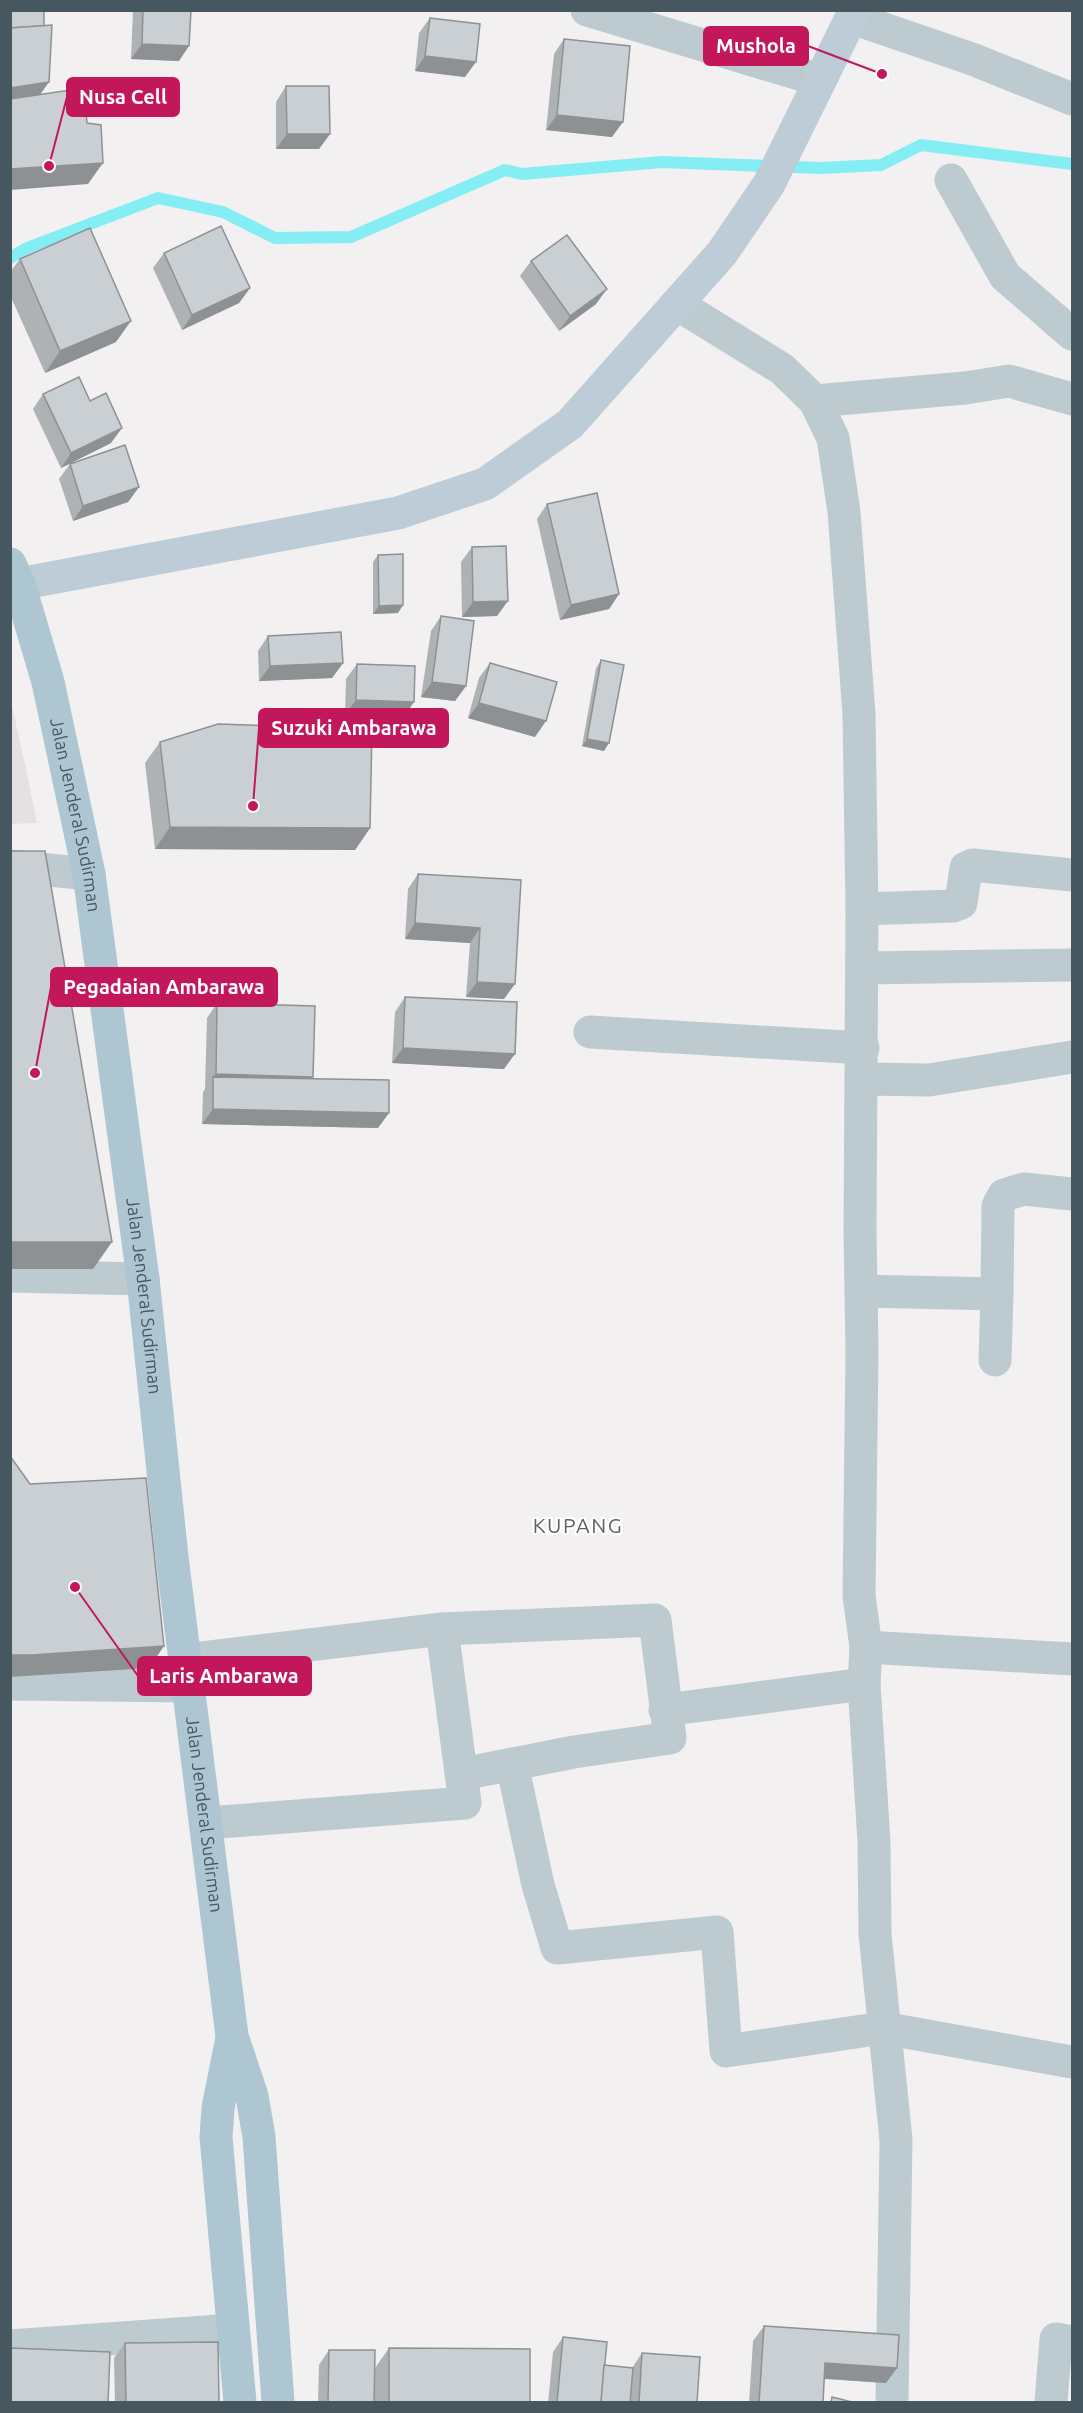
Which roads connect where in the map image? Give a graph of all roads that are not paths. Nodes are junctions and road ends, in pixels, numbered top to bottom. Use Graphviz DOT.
graph roads {
  1 [pos="587,10"];
  2 [pos="854,14"];
  3 [pos="819,80"];
  4 [pos="1072,99"];
  5 [pos="951,180"];
  6 [pos="677,304"];
  7 [pos="1072,334"];
  8 [pos="1072,399"];
  9 [pos="815,401"];
  10 [pos="15,574"];
  11 [pos="10,866"];
  12 [pos="89,874"];
  13 [pos="1072,875"];
  14 [pos="862,909"];
  15 [pos="1072,965"];
  16 [pos="863,968"];
  17 [pos="590,1032"];
  18 [pos="1072,1057"];
  19 [pos="862,1064"];
  20 [pos="1072,1194"];
  21 [pos="10,1276"];
  22 [pos="143,1278"];
  23 [pos="861,1291"];
  24 [pos="997,1294"];
  25 [pos="995,1360"];
  26 [pos="442,1629"];
  27 [pos="866,1647"];
  28 [pos="1072,1659"];
  29 [pos="186,1673"];
  30 [pos="10,1684"];
  31 [pos="864,1684"];
  32 [pos="665,1710"];
  33 [pos="512,1764"];
  34 [pos="462,1774"];
  35 [pos="207,1823"];
  36 [pos="883,2028"];
  37 [pos="232,2036"];
  38 [pos="1072,2062"];
  39 [pos="233,2330"];
  40 [pos="1072,2342"];
  41 [pos="10,2346"];
  42 [pos="240,2403"];
  43 [pos="278,2403"];
  44 [pos="892,2403"];
  45 [pos="1051,2403"];
  1 -- 3 [label="street"];
  2 -- 3 [label="street"];
  2 -- 4 [label="street"];
  3 -- 6 [label="street"];
  5 -- 7 [label="street"];
  6 -- 9 [label="street"];
  6 -- 10 [label="street"];
  8 -- 9 [label="street"];
  9 -- 14 [label="street"];
  10 -- 12 [label="main road, Jalan Jenderal Sudirman"];
  11 -- 12 [label="street"];
  12 -- 22 [label="main road, Jalan Jenderal Sudirman"];
  13 -- 14 [label="street"];
  14 -- 16 [label="street"];
  15 -- 16 [label="street"];
  16 -- 19 [label="street"];
  17 -- 19 [label="street"];
  18 -- 19 [label="street"];
  19 -- 23 [label="street"];
  20 -- 24 [label="street"];
  21 -- 22 [label="street"];
  22 -- 29 [label="main road, Jalan Jenderal Sudirman"];
  23 -- 24 [label="street"];
  23 -- 27 [label="street"];
  24 -- 25 [label="street"];
  26 -- 29 [label="street"];
  26 -- 32 [label="street"];
  26 -- 34 [label="street"];
  27 -- 28 [label="street"];
  27 -- 31 [label="street"];
  29 -- 30 [label="street"];
  29 -- 35 [label="main road, Jalan Jenderal Sudirman"];
  31 -- 32 [label="street"];
  31 -- 36 [label="street"];
  32 -- 33 [label="street"];
  33 -- 34 [label="street"];
  33 -- 36 [label="street"];
  34 -- 35 [label="street"];
  35 -- 37 [label="main road, Jalan Jenderal Sudirman"];
  36 -- 38 [label="street"];
  36 -- 44 [label="street"];
  37 -- 39 [label="main road, Jalan Jenderal Sudirman"];
  37 -- 43 [label="main road, Jalan Jenderal Sudirman"];
  39 -- 41 [label="street"];
  39 -- 42 [label="main road, Jalan Jenderal Sudirman"];
  40 -- 45 [label="street"];
}
